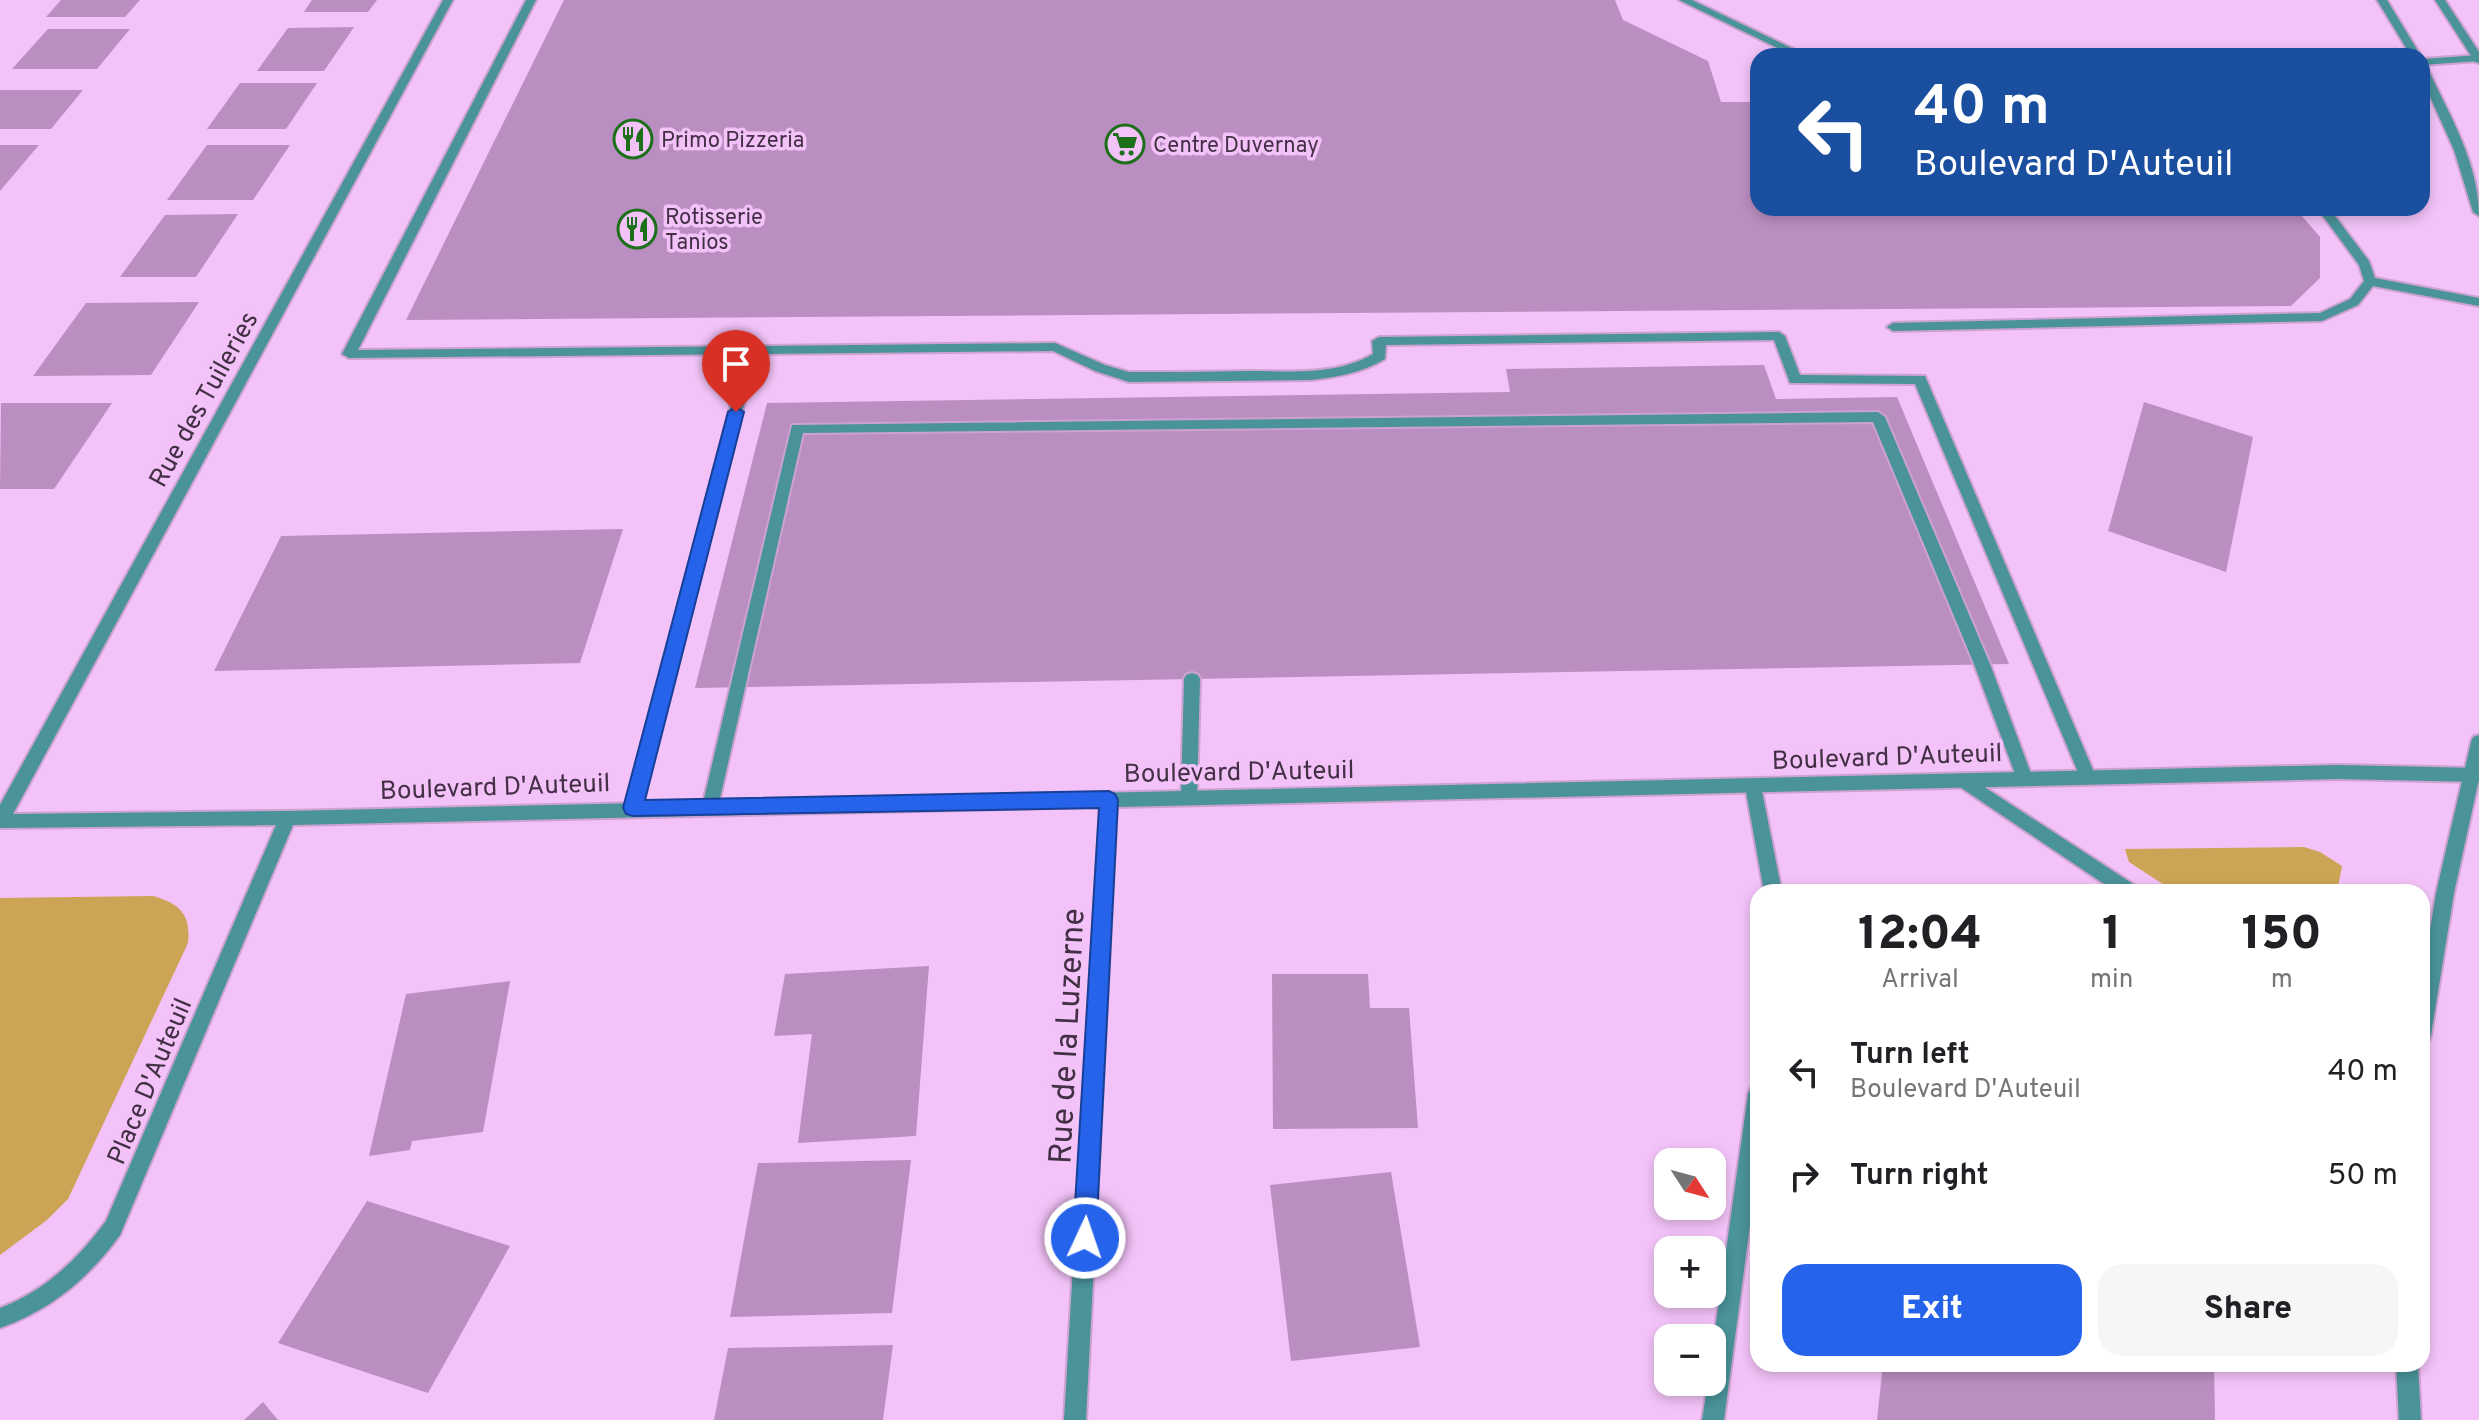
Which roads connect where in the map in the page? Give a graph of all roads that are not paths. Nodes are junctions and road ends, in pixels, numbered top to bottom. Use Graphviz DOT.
graph roads {
  1 [pos="448,0"];
  2 [pos="531,0"];
  3 [pos="1684,0"];
  4 [pos="2382,0"];
  5 [pos="2440,0"];
  6 [pos="1786,48"];
  7 [pos="2411,48"];
  8 [pos="2479,58"];
  9 [pos="2430,64"];
  10 [pos="2430,83"];
  11 [pos="2479,212"];
  12 [pos="2329,216"];
  13 [pos="2370,281"];
  14 [pos="2479,302"];
  15 [pos="1893,327"];
  16 [pos="752,350"];
  17 [pos="1192,679"];
  18 [pos="2479,742"];
  19 [pos="2476,775"];
  20 [pos="2088,777"];
  21 [pos="2025,779"];
  22 [pos="1963,780"];
  23 [pos="1753,786"];
  24 [pos="1189,798"];
  25 [pos="1109,800"];
  26 [pos="710,807"];
  27 [pos="633,808"];
  28 [pos="288,818"];
  29 [pos="0,821"];
  30 [pos="1771,884"];
  31 [pos="2118,884"];
  32 [pos="2430,986"];
  33 [pos="1750,1152"];
  34 [pos="0,1318"];
  35 [pos="2407,1372"];
  36 [pos="1075,1420"];
  37 [pos="1713,1420"];
  38 [pos="2410,1420"];
  1 -- 29 [label="street, Rue des Tuileries"];
  2 -- 16 [label="street"];
  3 -- 6 [label="street"];
  4 -- 7 [label="street"];
  5 -- 8 [label="street"];
  8 -- 9 [label="street"];
  10 -- 11 [label="street"];
  12 -- 13 [label="street"];
  13 -- 14 [label="street"];
  13 -- 15 [label="street"];
  16 -- 20 [label="street"];
  16 -- 27 [label="street"];
  17 -- 24 [label="street"];
  18 -- 19 [label="street"];
  19 -- 20 [label="street, Boulevard D'Auteuil"];
  19 -- 32 [label="street"];
  20 -- 21 [label="street, Boulevard D'Auteuil"];
  21 -- 22 [label="street, Boulevard D'Auteuil"];
  21 -- 26 [label="street"];
  22 -- 23 [label="street, Boulevard D'Auteuil"];
  22 -- 31 [label="street"];
  23 -- 24 [label="street, Boulevard D'Auteuil"];
  23 -- 30 [label="street"];
  24 -- 25 [label="street, Boulevard D'Auteuil"];
  25 -- 26 [label="street, Boulevard D'Auteuil"];
  25 -- 36 [label="street, Rue de la Luzerne"];
  26 -- 27 [label="street, Boulevard D'Auteuil"];
  27 -- 28 [label="street, Boulevard D'Auteuil"];
  28 -- 29 [label="street, Boulevard D'Auteuil"];
  28 -- 34 [label="street, Place D'Auteuil"];
  33 -- 37 [label="street"];
  35 -- 38 [label="street"];
}
